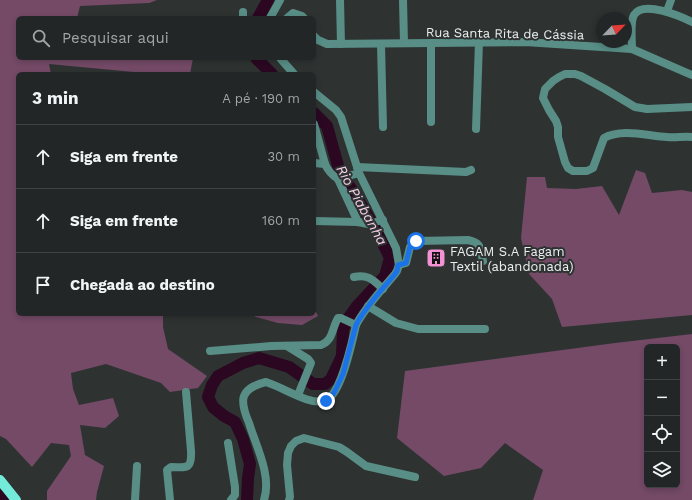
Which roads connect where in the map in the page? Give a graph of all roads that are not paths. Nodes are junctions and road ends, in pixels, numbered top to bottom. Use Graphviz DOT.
graph roads {
  1 [pos="280,0"];
  2 [pos="340,0"];
  3 [pos="402,0"];
  4 [pos="671,0"];
  5 [pos="668,11"];
  6 [pos="271,16"];
  7 [pos="290,16"];
  8 [pos="302,16"];
  9 [pos="692,22"];
  10 [pos="316,38"];
  11 [pos="479,42"];
  12 [pos="404,43"];
  13 [pos="431,43"];
  14 [pos="341,44"];
  15 [pos="381,44"];
  16 [pos="632,50"];
  17 [pos="283,60"];
  18 [pos="292,72"];
  19 [pos="691,72"];
  20 [pos="316,94"];
  21 [pos="692,108"];
  22 [pos="431,122"];
  23 [pos="383,127"];
  24 [pos="476,129"];
  25 [pos="316,131"];
  26 [pos="692,137"];
  27 [pos="316,162"];
  28 [pos="325,164"];
  29 [pos="471,170"];
  30 [pos="357,172"];
  31 [pos="340,179"];
  32 [pos="316,221"];
  33 [pos="358,222"];
  34 [pos="376,222"];
  35 [pos="483,261"];
  36 [pos="398,265"];
  37 [pos="354,277"];
  38 [pos="379,285"];
  39 [pos="368,306"];
  40 [pos="354,324"];
  41 [pos="485,329"];
  42 [pos="287,346"];
  43 [pos="210,352"];
  44 [pos="186,392"];
  45 [pos="298,395"];
  46 [pos="228,443"];
  47 [pos="137,466"];
  48 [pos="415,477"];
  49 [pos="0,480"];
  50 [pos="233,499"];
  51 [pos="16,500"];
  52 [pos="135,500"];
  53 [pos="170,500"];
  54 [pos="264,500"];
  55 [pos="289,500"];
  1 -- 6 [label="street"];
  2 -- 14 [label="street"];
  3 -- 12 [label="street"];
  4 -- 5 [label="street"];
  5 -- 9 [label="street"];
  5 -- 16 [label="street"];
  7 -- 8 [label="street"];
  10 -- 14 [label="street, Rua Santa Rita de Cássia"];
  11 -- 13 [label="street, Rua Santa Rita de Cássia"];
  11 -- 16 [label="street, Rua Santa Rita de Cássia"];
  11 -- 24 [label="street"];
  12 -- 13 [label="street, Rua Santa Rita de Cássia"];
  12 -- 15 [label="street, Rua Santa Rita de Cássia"];
  13 -- 22 [label="street"];
  14 -- 15 [label="street, Rua Santa Rita de Cássia"];
  15 -- 23 [label="street"];
  16 -- 19 [label="street, Rua Santa Rita de Cássia"];
  17 -- 18 [label="street"];
  20 -- 30 [label="street"];
  21 -- 26 [label="street"];
  25 -- 28 [label="street"];
  27 -- 28 [label="street"];
  28 -- 31 [label="street"];
  29 -- 30 [label="street"];
  30 -- 31 [label="street"];
  30 -- 34 [label="street"];
  31 -- 33 [label="street"];
  32 -- 33 [label="street"];
  33 -- 34 [label="street"];
  34 -- 36 [label="street"];
  35 -- 36 [label="street"];
  36 -- 38 [label="street"];
  37 -- 38 [label="street"];
  38 -- 39 [label="street"];
  39 -- 40 [label="street"];
  39 -- 41 [label="street"];
  40 -- 42 [label="street"];
  40 -- 45 [label="street"];
  42 -- 43 [label="street"];
  42 -- 45 [label="street"];
  44 -- 53 [label="street"];
  45 -- 54 [label="street"];
  46 -- 50 [label="street"];
  47 -- 52 [label="street"];
  48 -- 55 [label="street"];
  49 -- 51 [label="main road"];
}
